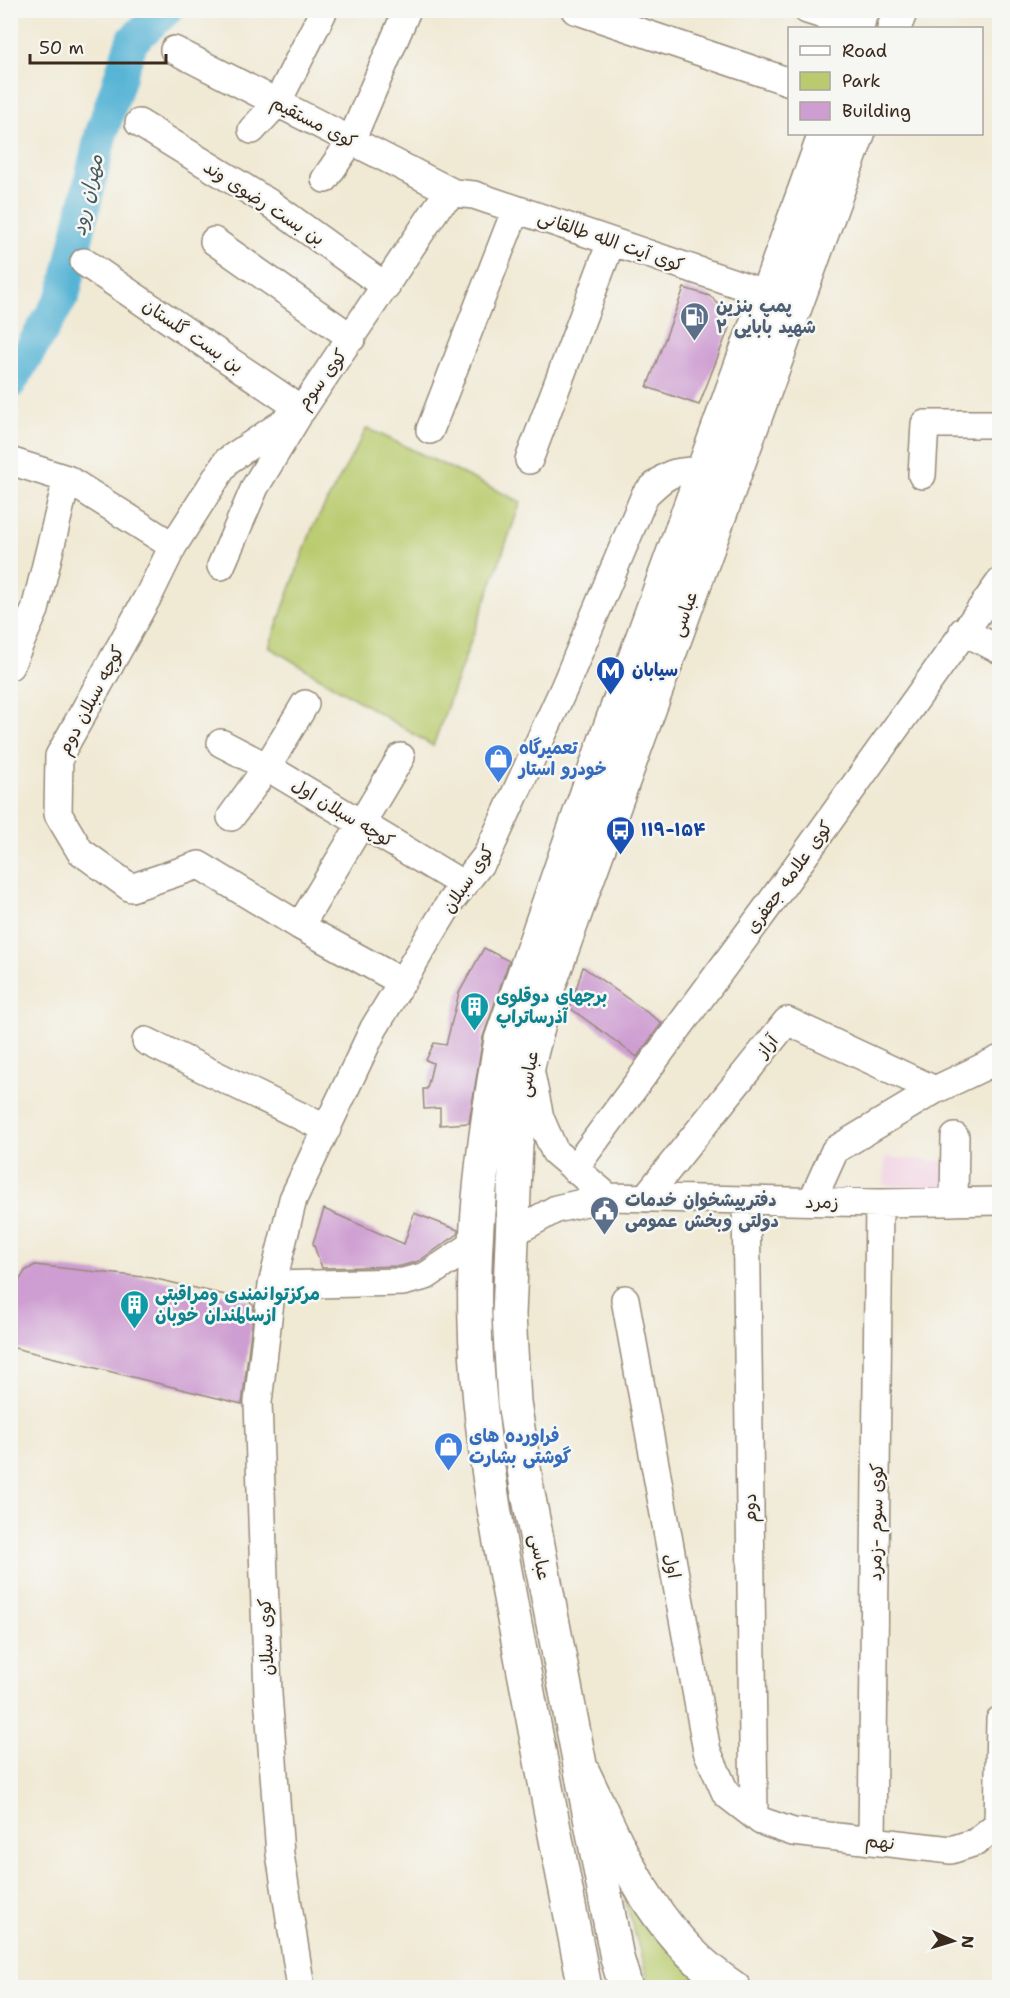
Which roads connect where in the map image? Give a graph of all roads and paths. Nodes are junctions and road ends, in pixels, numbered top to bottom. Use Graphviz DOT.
graph roads {
  1 [pos="324,10"];
  2 [pos="407,10"];
  3 [pos="575,10"];
  4 [pos="807,10"];
  5 [pos="858,22"];
  6 [pos="174,50"];
  7 [pos="788,82"];
  8 [pos="277,103"];
  9 [pos="139,123"];
  10 [pos="252,130"];
  11 [pos="825,135"];
  12 [pos="857,135"];
  13 [pos="351,141"];
  14 [pos="325,179"];
  15 [pos="454,194"];
  16 [pos="817,202"];
  17 [pos="516,209"];
  18 [pos="214,241"];
  19 [pos="611,242"];
  20 [pos="84,262"];
  21 [pos="386,287"];
  22 [pos="767,294"];
  23 [pos="352,338"];
  24 [pos="302,410"];
  25 [pos="999,424"];
  26 [pos="430,430"];
  27 [pos="529,460"];
  28 [pos="10,461"];
  29 [pos="703,471"];
  30 [pos="922,475"];
  31 [pos="67,479"];
  32 [pos="173,546"];
  33 [pos="221,566"];
  34 [pos="999,582"];
  35 [pos="963,631"];
  36 [pos="999,650"];
  37 [pos="10,666"];
  38 [pos="305,704"];
  39 [pos="221,743"];
  40 [pos="619,746"];
  41 [pos="401,757"];
  42 [pos="267,767"];
  43 [pos="231,817"];
  44 [pos="362,824"];
  45 [pos="464,885"];
  46 [pos="300,926"];
  47 [pos="402,982"];
  48 [pos="146,1041"];
  49 [pos="999,1059"];
  50 [pos="529,1062"];
  51 [pos="935,1090"];
  52 [pos="327,1129"];
  53 [pos="955,1137"];
  54 [pos="574,1169"];
  55 [pos="608,1197"];
  56 [pos="645,1198"];
  57 [pos="746,1200"];
  58 [pos="999,1201"];
  59 [pos="812,1202"];
  60 [pos="954,1202"];
  61 [pos="879,1203"];
  62 [pos="512,1234"];
  63 [pos="474,1244"];
  64 [pos="272,1285"];
  65 [pos="625,1299"];
  66 [pos="999,1720"];
  67 [pos="583,1772"];
  68 [pos="754,1815"];
  69 [pos="999,1823"];
  70 [pos="872,1841"];
  71 [pos="301,1988"];
  72 [pos="585,1988"];
  73 [pos="626,1988"];
  74 [pos="734,1988"];
  1 -- 8 [label="street"];
  2 -- 13 [label="street"];
  3 -- 7 [label="street"];
  4 -- 5 [label="street"];
  6 -- 8 [label="street, کوی مستقیم"];
  8 -- 10 [label="street"];
  8 -- 13 [label="street, کوی مستقیم"];
  9 -- 21 [label="street, بن بست رضوی وند"];
  11 -- 16 [label="main road, عباسى"];
  12 -- 16 [label="main road, عباسى"];
  13 -- 14 [label="street"];
  13 -- 15 [label="street, کوی مستقیم"];
  15 -- 17 [label="street, کوی آیت الله طالقانی"];
  15 -- 21 [label="street, کوی سوم"];
  16 -- 22 [label="main road, عباسى"];
  16 -- 40 [label="main road, عباسى"];
  17 -- 19 [label="street, کوی آیت الله طالقانی"];
  17 -- 26 [label="street"];
  18 -- 23 [label="street"];
  19 -- 22 [label="street, کوی آیت الله طالقانی"];
  19 -- 27 [label="street"];
  20 -- 24 [label="street, بن بست گلستان"];
  21 -- 23 [label="street, کوی سوم"];
  22 -- 29 [label="main road, عباسى"];
  23 -- 24 [label="street, کوی سوم"];
  24 -- 32 [label="street, کوی سوم"];
  24 -- 33 [label="street"];
  25 -- 30 [label="street"];
  28 -- 31 [label="street"];
  29 -- 40 [label="main road, عباسى"];
  29 -- 45 [label="street, کوی سبلان"];
  31 -- 32 [label="street"];
  31 -- 37 [label="street"];
  32 -- 46 [label="street, کوچه سبلان دوم"];
  34 -- 35 [label="street, کوی علامه جعفری"];
  35 -- 36 [label="street"];
  35 -- 54 [label="street, کوی علامه جعفری"];
  38 -- 42 [label="street"];
  39 -- 42 [label="street, کوچه سبلان اول"];
  40 -- 50 [label="main road, عباسى"];
  40 -- 63 [label="main road, عباسى"];
  41 -- 44 [label="street"];
  42 -- 43 [label="street"];
  42 -- 44 [label="street, کوچه سبلان اول"];
  44 -- 45 [label="street, کوچه سبلان اول"];
  44 -- 46 [label="street"];
  45 -- 47 [label="street, کوی سبلان"];
  46 -- 47 [label="street, کوچه سبلان دوم"];
  47 -- 52 [label="street, کوی سبلان"];
  48 -- 52 [label="street"];
  49 -- 51 [label="street"];
  50 -- 54 [label="street"];
  50 -- 62 [label="main road, عباسى"];
  51 -- 56 [label="street, آراز"];
  51 -- 59 [label="street"];
  52 -- 64 [label="street, کوی سبلان"];
  53 -- 60 [label="street"];
  54 -- 55 [label="street"];
  55 -- 56 [label="street, زمرد"];
  55 -- 62 [label="street, زمرد"];
  56 -- 57 [label="street, زمرد"];
  57 -- 59 [label="street, زمرد"];
  57 -- 68 [label="street, دوم"];
  58 -- 60 [label="street, زمرد"];
  59 -- 61 [label="street, زمرد"];
  60 -- 61 [label="street, زمرد"];
  61 -- 70 [label="street, کوی سوم -زمرد"];
  62 -- 67 [label="main road, عباسى"];
  63 -- 64 [label="street"];
  63 -- 72 [label="main road, عباسى"];
  64 -- 71 [label="street, کوی سبلان"];
  65 -- 68 [label="street, اول"];
  66 -- 69 [label="street"];
  67 -- 73 [label="main road, عباسى"];
  67 -- 74 [label="main road"];
  68 -- 70 [label="street, نهم"];
  69 -- 70 [label="street, نهم"];
}
